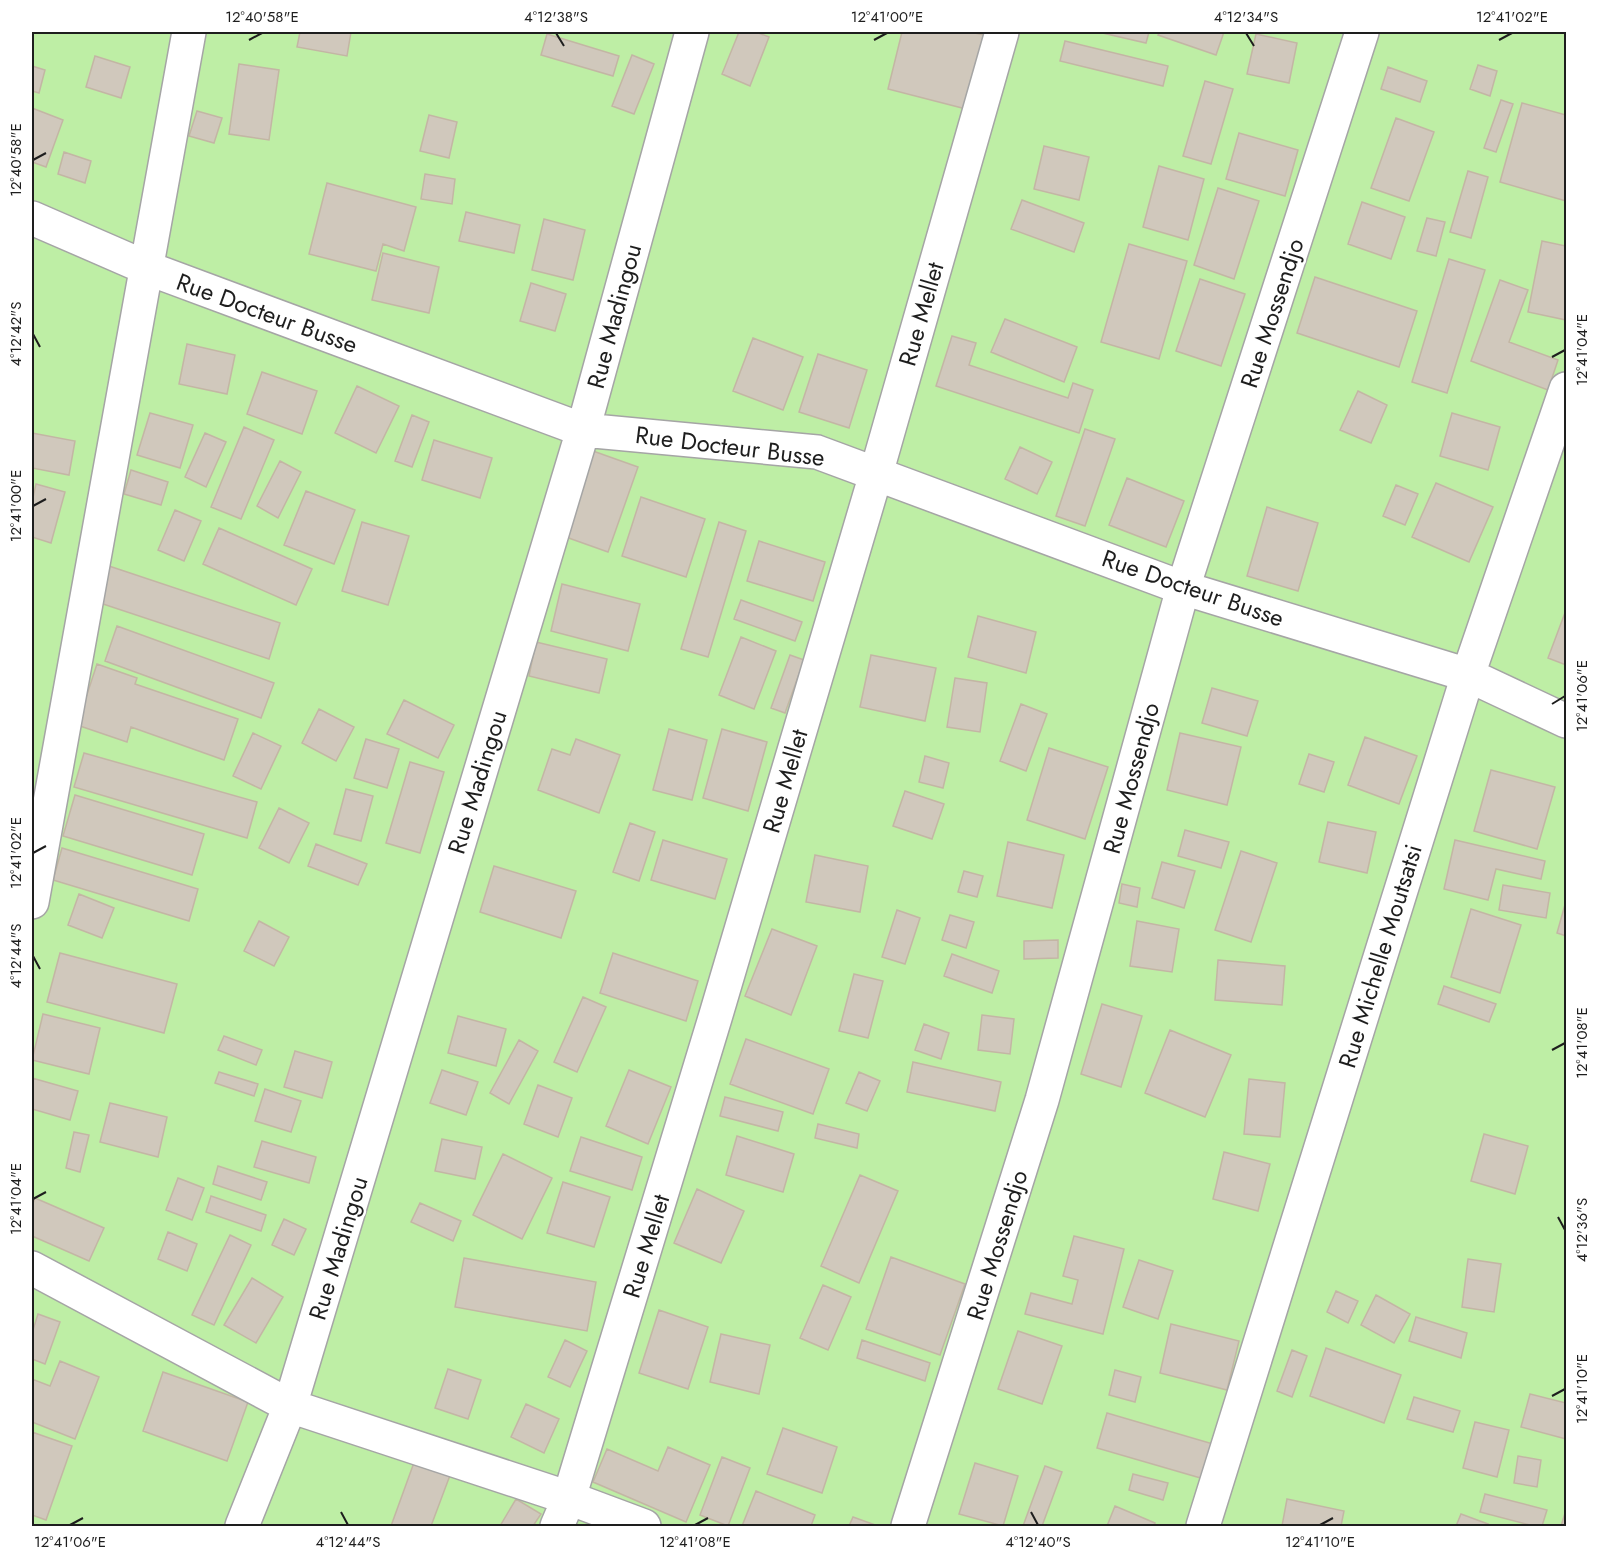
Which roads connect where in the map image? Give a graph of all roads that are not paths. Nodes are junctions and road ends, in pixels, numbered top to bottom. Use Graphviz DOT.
graph roads {
  1 [pos="189,32"];
  2 [pos="692,32"];
  3 [pos="1002,32"];
  4 [pos="1362,32"];
  5 [pos="32,218"];
  6 [pos="147,268"];
  7 [pos="1566,389"];
  8 [pos="583,430"];
  9 [pos="876,474"];
  10 [pos="1184,588"];
  11 [pos="1468,675"];
  12 [pos="1566,721"];
  13 [pos="32,902"];
  14 [pos="32,1268"];
  15 [pos="290,1406"];
  16 [pos="563,1513"];
  17 [pos="242,1527"];
  18 [pos="644,1527"];
  19 [pos="908,1527"];
  20 [pos="1203,1527"];
  1 -- 6 [label="street"];
  2 -- 8 [label="street, Rue Madingou"];
  3 -- 9 [label="street, Rue Mellet"];
  4 -- 10 [label="street, Rue Mossendjo"];
  5 -- 6 [label="street, Rue Docteur Busse"];
  6 -- 8 [label="street, Rue Docteur Busse"];
  6 -- 13 [label="street"];
  7 -- 11 [label="street, Rue Michelle Moutsatsi"];
  8 -- 9 [label="street, Rue Docteur Busse"];
  8 -- 15 [label="street, Rue Madingou"];
  9 -- 10 [label="street, Rue Docteur Busse"];
  9 -- 16 [label="street, Rue Mellet"];
  10 -- 11 [label="street, Rue Docteur Busse"];
  10 -- 19 [label="street, Rue Mossendjo"];
  11 -- 12 [label="street, Rue Docteur Busse"];
  11 -- 20 [label="street, Rue Michelle Moutsatsi"];
  14 -- 15 [label="street"];
  15 -- 16 [label="street"];
  15 -- 17 [label="street, Rue Madingou"];
  16 -- 18 [label="street"];
}
